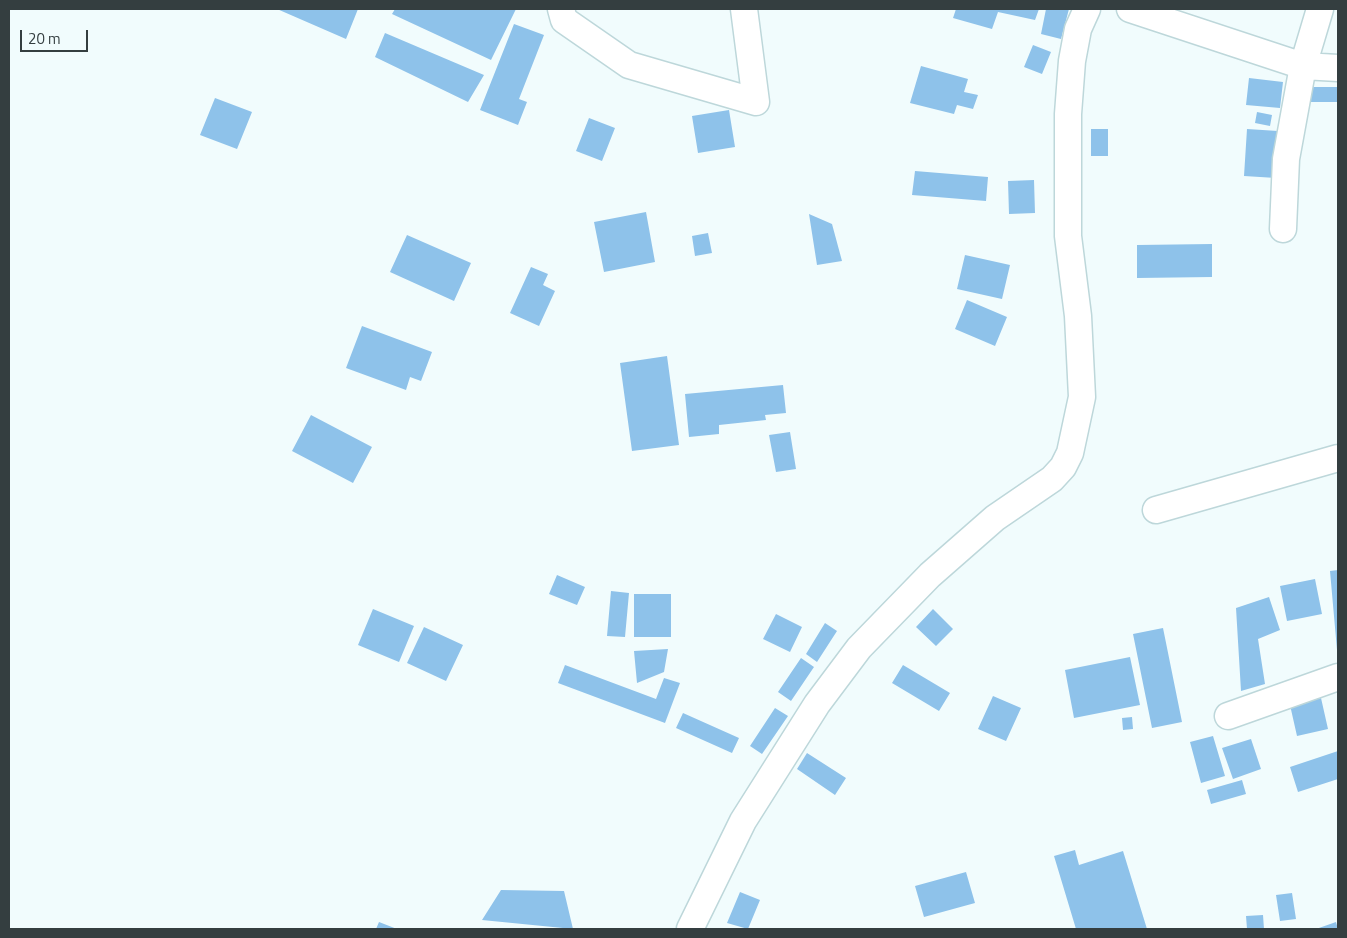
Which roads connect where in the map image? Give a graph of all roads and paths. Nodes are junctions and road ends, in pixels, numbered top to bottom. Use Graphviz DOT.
graph roads {
  1 [pos="561,9"];
  2 [pos="744,9"];
  3 [pos="1087,9"];
  4 [pos="1130,9"];
  5 [pos="1320,9"];
  6 [pos="1303,66"];
  7 [pos="1338,68"];
  8 [pos="1283,229"];
  9 [pos="1338,458"];
  10 [pos="1156,510"];
  11 [pos="1338,677"];
  12 [pos="1228,716"];
  13 [pos="690,929"];
  1 -- 2 [label="street"];
  3 -- 13 [label="street"];
  4 -- 6 [label="street"];
  5 -- 6 [label="street"];
  6 -- 7 [label="street"];
  6 -- 8 [label="street"];
  9 -- 10 [label="street"];
  11 -- 12 [label="street"];
}
